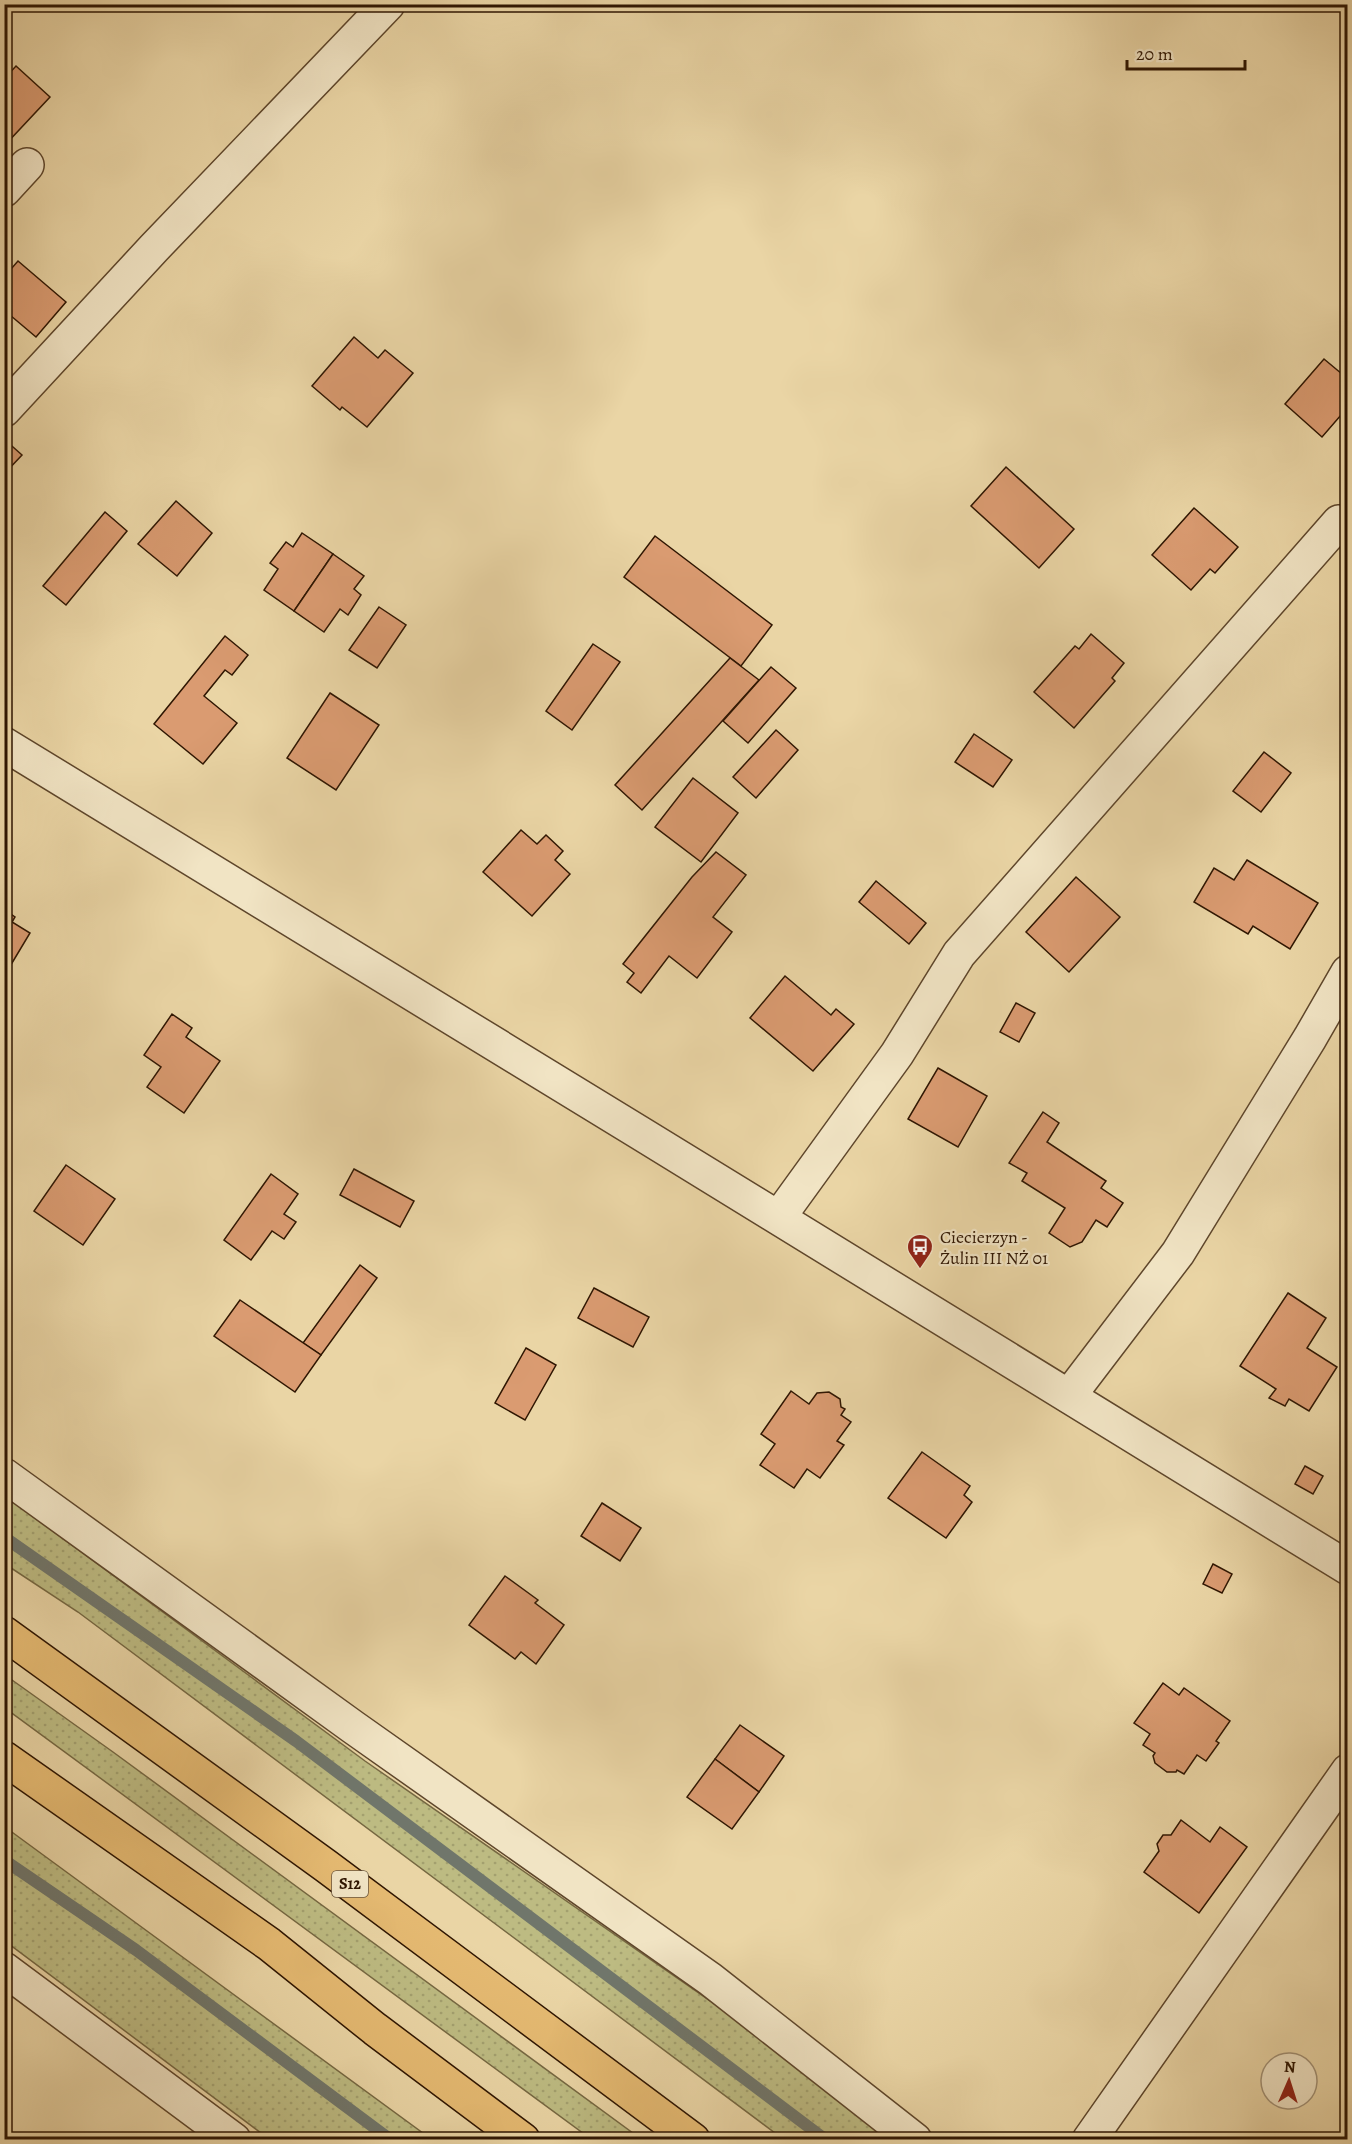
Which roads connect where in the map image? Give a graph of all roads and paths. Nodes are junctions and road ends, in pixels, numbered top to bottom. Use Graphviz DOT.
graph roads {
  1 [pos="388,4"];
  2 [pos="27,165"];
  3 [pos="4,190"];
  4 [pos="4,410"];
  5 [pos="1339,522"];
  6 [pos="4,744"];
  7 [pos="1347,972"];
  8 [pos="779,1217"];
  9 [pos="1069,1396"];
  10 [pos="4,1475"];
  11 [pos="1347,1568"];
  12 [pos="4,1633"];
  13 [pos="4,1758"];
  14 [pos="1347,1771"];
  15 [pos="4,1970"];
  16 [pos="234,2139"];
  17 [pos="523,2139"];
  18 [pos="693,2139"];
  19 [pos="915,2139"];
  20 [pos="1089,2139"];
  1 -- 4 [label="street"];
  2 -- 3 [label="street"];
  5 -- 8 [label="street"];
  6 -- 8 [label="street"];
  7 -- 9 [label="street"];
  8 -- 9 [label="street"];
  9 -- 11 [label="street"];
  10 -- 19 [label="street"];
  12 -- 18 [label="highway, S12"];
  13 -- 17 [label="highway"];
  14 -- 20 [label="street"];
  15 -- 16 [label="street"];
}
